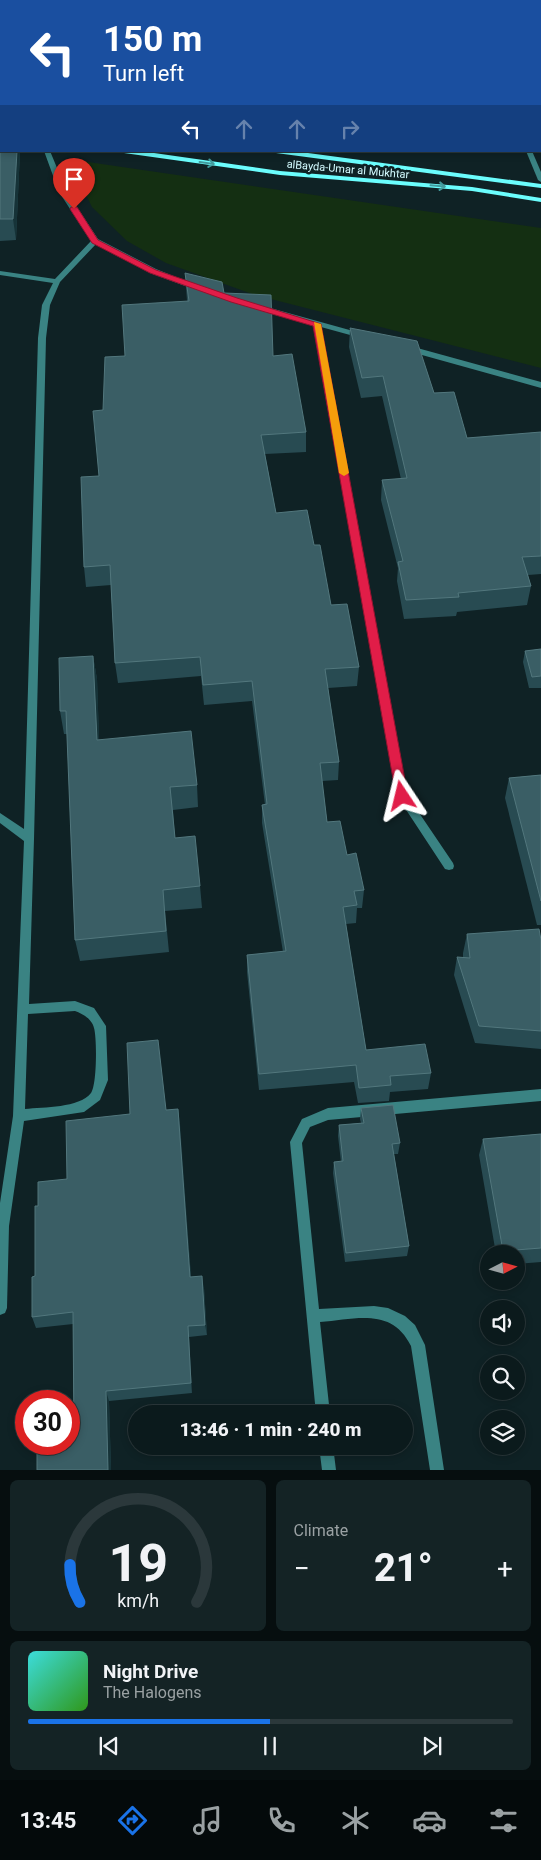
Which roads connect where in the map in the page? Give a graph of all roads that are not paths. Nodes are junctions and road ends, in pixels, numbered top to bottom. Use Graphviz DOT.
graph roads {
  1 [pos="47,152"];
  2 [pos="131,152"];
  3 [pos="284,152"];
  4 [pos="529,152"];
  5 [pos="541,180"];
  6 [pos="541,186"];
  7 [pos="541,200"];
  8 [pos="95,241"];
  9 [pos="0,273"];
  10 [pos="57,281"];
  11 [pos="207,290"];
  12 [pos="252,305"];
  13 [pos="317,324"];
  14 [pos="373,339"];
  15 [pos="401,347"];
  16 [pos="541,385"];
  17 [pos="0,818"];
  18 [pos="29,839"];
  19 [pos="449,866"];
  20 [pos="23,1009"];
  21 [pos="541,1095"];
  22 [pos="19,1116"];
  23 [pos="1,1226"];
  24 [pos="0,1308"];
  25 [pos="312,1316"];
  26 [pos="322,1405"];
  27 [pos="327,1455"];
  28 [pos="328,1470"];
  29 [pos="438,1470"];
  1 -- 8 [label="street"];
  2 -- 7 [label="main road, alBayda-Umar al Mukhtar, one-way"];
  3 -- 6 [label="main road, alBayda-Umar al Mukhtar"];
  4 -- 5 [label="street"];
  8 -- 10 [label="street"];
  8 -- 11 [label="street"];
  9 -- 10 [label="street"];
  10 -- 18 [label="street"];
  12 -- 13 [label="street"];
  13 -- 14 [label="street"];
  13 -- 19 [label="street"];
  15 -- 16 [label="street"];
  17 -- 18 [label="street"];
  18 -- 20 [label="street"];
  20 -- 22 [label="street"];
  20 -- 22 [label="street"];
  21 -- 25 [label="street"];
  22 -- 23 [label="street"];
  23 -- 24 [label="street"];
  25 -- 26 [label="street"];
  25 -- 29 [label="street"];
  27 -- 28 [label="street"];
}
